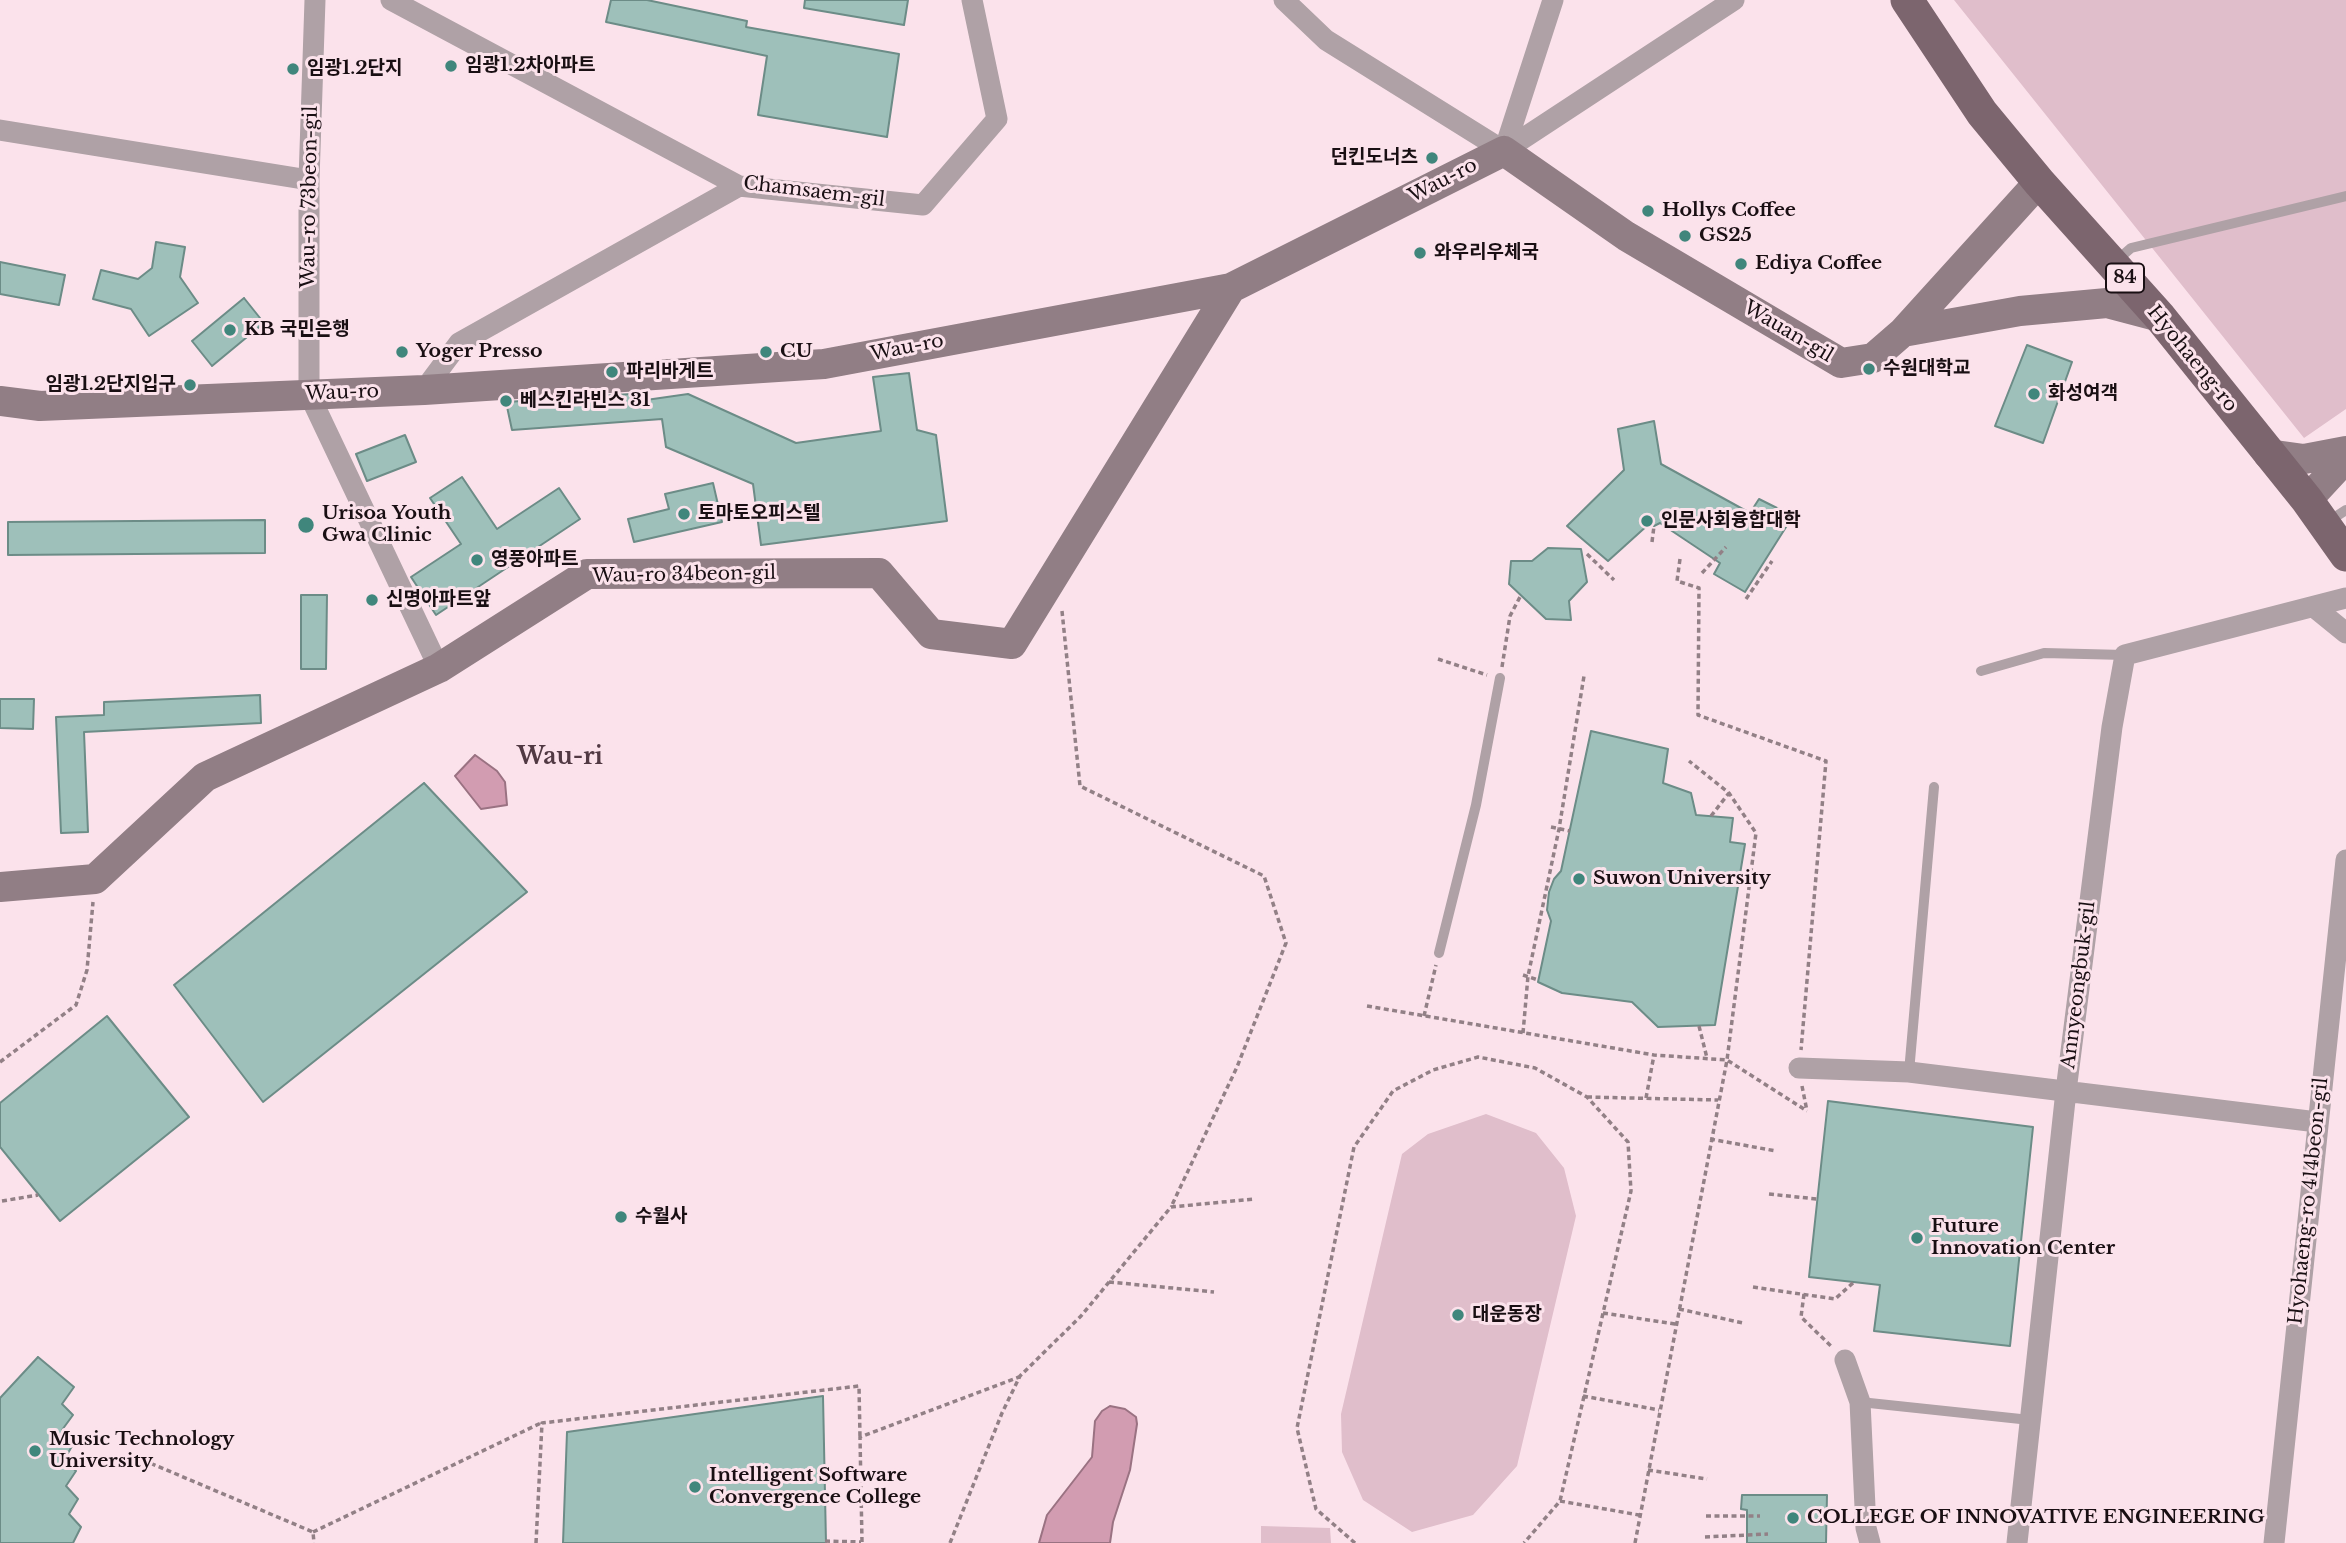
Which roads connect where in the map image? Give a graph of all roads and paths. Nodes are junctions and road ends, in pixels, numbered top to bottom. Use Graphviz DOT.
graph roads {
  1 [pos="316,0"];
  2 [pos="391,0"];
  3 [pos="972,0"];
  4 [pos="1284,0"];
  5 [pos="1553,0"];
  6 [pos="1734,0"];
  7 [pos="1914,6"];
  8 [pos="0,130"];
  9 [pos="1504,151"];
  10 [pos="309,180"];
  11 [pos="2039,182"];
  12 [pos="739,186"];
  13 [pos="2346,196"];
  14 [pos="2112,264"];
  15 [pos="1231,288"];
  16 [pos="2160,317"];
  17 [pos="1903,332"];
  18 [pos="424,390"];
  19 [pos="309,394"];
  20 [pos="0,401"];
  21 [pos="2346,451"];
  22 [pos="2268,454"];
  23 [pos="2346,458"];
  24 [pos="2325,511"];
  25 [pos="1654,526"];
  26 [pos="1652,542"];
  27 [pos="1726,547"];
  28 [pos="1587,554"];
  29 [pos="2346,555"];
  30 [pos="1680,559"];
  31 [pos="1772,561"];
  32 [pos="1703,573"];
  33 [pos="1615,580"];
  34 [pos="1521,595"];
  35 [pos="2346,598"];
  36 [pos="1746,599"];
  37 [pos="2314,607"];
  38 [pos="1062,611"];
  39 [pos="2346,633"];
  40 [pos="2125,655"];
  41 [pos="1438,659"];
  42 [pos="439,668"];
  43 [pos="1982,671"];
  44 [pos="1584,676"];
  45 [pos="1500,678"];
  46 [pos="1689,761"];
  47 [pos="1934,787"];
  48 [pos="1729,793"];
  49 [pos="1711,816"];
  50 [pos="1551,827"];
  51 [pos="1559,829"];
  52 [pos="1570,831"];
  53 [pos="2346,860"];
  54 [pos="95,879"];
  55 [pos="0,887"];
  56 [pos="1439,953"];
  57 [pos="1526,976"];
  58 [pos="1538,980"];
  59 [pos="1367,1006"];
  60 [pos="1424,1016"];
  61 [pos="1699,1026"];
  62 [pos="1523,1033"];
  63 [pos="1654,1055"];
  64 [pos="1707,1058"];
  65 [pos="1727,1060"];
  66 [pos="0,1062"];
  67 [pos="1799,1068"];
  68 [pos="1909,1072"];
  69 [pos="2066,1091"];
  70 [pos="1587,1097"];
  71 [pos="1646,1098"];
  72 [pos="1718,1100"];
  73 [pos="2318,1122"];
  74 [pos="1710,1139"];
  75 [pos="1776,1151"];
  76 [pos="1769,1194"];
  77 [pos="38,1195"];
  78 [pos="1254,1199"];
  79 [pos="1817,1199"];
  80 [pos="2,1201"];
  81 [pos="1171,1207"];
  82 [pos="1109,1282"];
  83 [pos="1854,1282"];
  84 [pos="1753,1287"];
  85 [pos="1214,1292"];
  86 [pos="1804,1294"];
  87 [pos="1679,1309"];
  88 [pos="1602,1312"];
  89 [pos="1744,1323"];
  90 [pos="1675,1324"];
  91 [pos="1845,1360"];
  92 [pos="1020,1376"];
  93 [pos="1583,1396"];
  94 [pos="1860,1402"];
  95 [pos="1659,1410"];
  96 [pos="2030,1420"];
  97 [pos="542,1423"];
  98 [pos="860,1437"];
  99 [pos="143,1460"];
  100 [pos="1648,1470"];
  101 [pos="1707,1479"];
  102 [pos="1560,1501"];
  103 [pos="1639,1516"];
  104 [pos="1706,1516"];
  105 [pos="1760,1516"];
  106 [pos="313,1532"];
  107 [pos="1768,1534"];
  108 [pos="1704,1537"];
  109 [pos="825,1541"];
  110 [pos="862,1542"];
  111 [pos="314,1543"];
  112 [pos="536,1543"];
  113 [pos="950,1543"];
  114 [pos="1355,1543"];
  115 [pos="1524,1543"];
  116 [pos="1635,1543"];
  117 [pos="1870,1543"];
  118 [pos="2017,1543"];
  119 [pos="2274,1543"];
  1 -- 10 [label="street, Wau-ro 73beon-gil"];
  2 -- 12 [label="street, Chamsaem-gil"];
  3 -- 12 [label="street, Chamsaem-gil"];
  4 -- 9 [label="street, Wauan-gil"];
  5 -- 9 [label="street"];
  6 -- 9 [label="street, Wau-ro"];
  7 -- 11 [label="main road, Hyohaeng-ro / 84"];
  8 -- 10 [label="street"];
  9 -- 15 [label="street, Wau-ro"];
  9 -- 17 [label="street, Wauan-gil"];
  10 -- 19 [label="street, Wau-ro 73beon-gil"];
  11 -- 14 [label="main road, Hyohaeng-ro / 84"];
  11 -- 17 [label="street, Wauan-gil"];
  12 -- 18 [label="street"];
  13 -- 14 [label="lane"];
  14 -- 16 [label="main road, Hyohaeng-ro / 84"];
  15 -- 18 [label="street, Wau-ro"];
  15 -- 42 [label="street, Wau-ro 34beon-gil"];
  16 -- 17 [label="street"];
  16 -- 22 [label="main road, Hyohaeng-ro / 84"];
  18 -- 19 [label="street, Wau-ro"];
  19 -- 20 [label="street, Wau-ro"];
  19 -- 42 [label="street"];
  21 -- 22 [label="street"];
  22 -- 24 [label="main road, Hyohaeng-ro / 84"];
  23 -- 24 [label="street"];
  24 -- 29 [label="main road, Hyohaeng-ro / 84"];
  25 -- 26 [label="path"];
  27 -- 32 [label="path"];
  28 -- 33 [label="path"];
  30 -- 67 [label="path"];
  31 -- 36 [label="path"];
  34 -- 45 [label="path"];
  35 -- 37 [label="street"];
  37 -- 39 [label="street"];
  37 -- 40 [label="street"];
  38 -- 81 [label="path"];
  40 -- 43 [label="lane"];
  40 -- 69 [label="street, Annyeongbuk-gil"];
  41 -- 45 [label="path"];
  42 -- 54 [label="street, Wau-ro 34beon-gil"];
  44 -- 51 [label="path"];
  45 -- 56 [label="lane"];
  46 -- 48 [label="path"];
  47 -- 68 [label="lane"];
  48 -- 49 [label="path"];
  48 -- 65 [label="path"];
  50 -- 51 [label="path"];
  51 -- 52 [label="path"];
  51 -- 57 [label="path"];
  53 -- 73 [label="street, Hyohaeng-ro 414beon-gil"];
  54 -- 55 [label="street"];
  54 -- 66 [label="path"];
  56 -- 60 [label="path"];
  57 -- 58 [label="path"];
  57 -- 62 [label="path"];
  59 -- 60 [label="path"];
  60 -- 62 [label="path"];
  61 -- 64 [label="path"];
  62 -- 63 [label="path"];
  63 -- 64 [label="path"];
  63 -- 71 [label="path"];
  64 -- 65 [label="path"];
  65 -- 67 [label="path"];
  65 -- 72 [label="path"];
  67 -- 68 [label="street"];
  68 -- 69 [label="street"];
  69 -- 73 [label="street"];
  69 -- 96 [label="street, Annyeongbuk-gil"];
  70 -- 71 [label="path"];
  70 -- 88 [label="path"];
  70 -- 114 [label="path"];
  71 -- 72 [label="path"];
  72 -- 74 [label="path"];
  73 -- 119 [label="street, Hyohaeng-ro 414beon-gil"];
  74 -- 75 [label="path"];
  74 -- 87 [label="path"];
  76 -- 79 [label="path"];
  77 -- 80 [label="path"];
  78 -- 81 [label="path"];
  81 -- 82 [label="path"];
  82 -- 85 [label="path"];
  82 -- 92 [label="path"];
  83 -- 86 [label="path"];
  84 -- 86 [label="path"];
  86 -- 91 [label="path"];
  87 -- 89 [label="path"];
  87 -- 90 [label="path"];
  88 -- 90 [label="path"];
  88 -- 93 [label="path"];
  90 -- 95 [label="path"];
  91 -- 94 [label="street"];
  92 -- 98 [label="path"];
  92 -- 113 [label="path"];
  93 -- 95 [label="path"];
  93 -- 102 [label="path"];
  94 -- 96 [label="lane"];
  94 -- 117 [label="street"];
  95 -- 100 [label="path"];
  96 -- 118 [label="street, Annyeongbuk-gil"];
  97 -- 98 [label="path"];
  97 -- 106 [label="path"];
  97 -- 112 [label="path"];
  98 -- 110 [label="path"];
  99 -- 106 [label="path"];
  100 -- 101 [label="path"];
  100 -- 103 [label="path"];
  102 -- 103 [label="path"];
  102 -- 115 [label="path"];
  103 -- 116 [label="path"];
  104 -- 105 [label="path"];
  106 -- 111 [label="path"];
  107 -- 108 [label="path"];
  109 -- 110 [label="path"];
}
